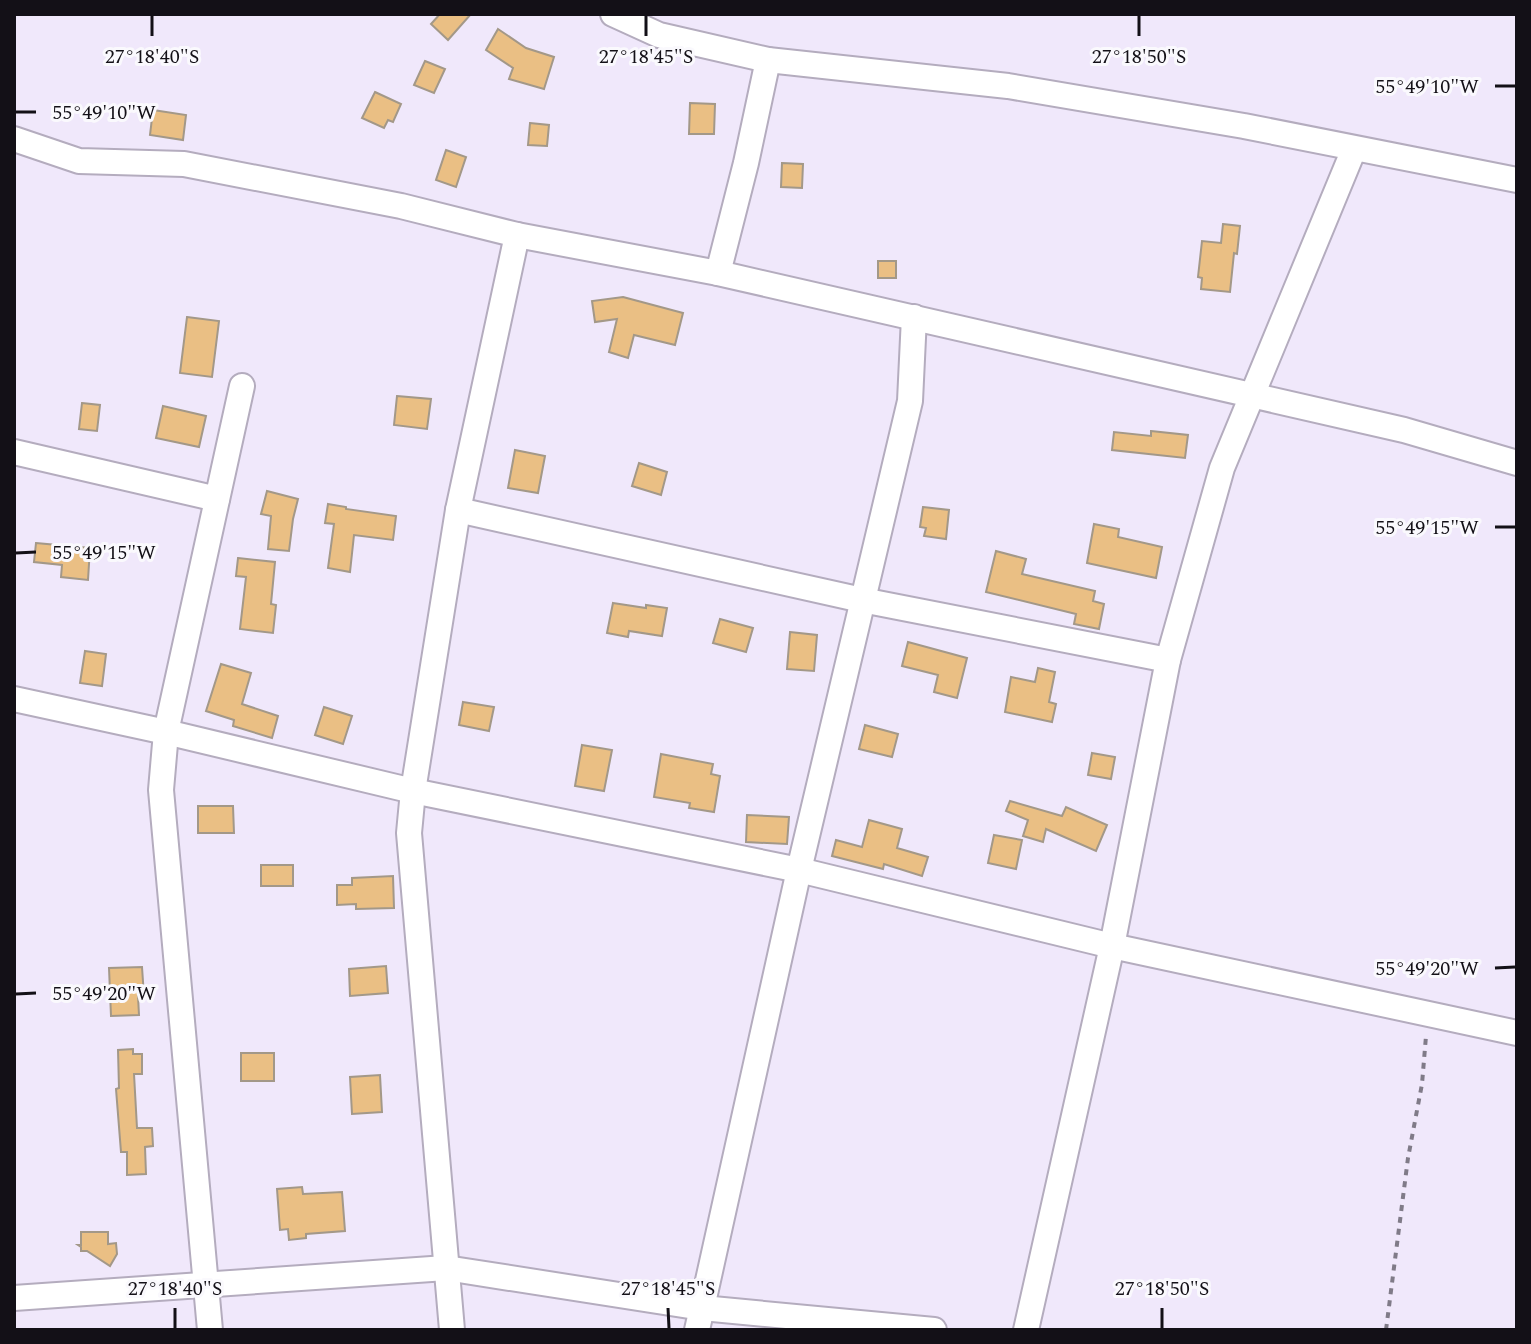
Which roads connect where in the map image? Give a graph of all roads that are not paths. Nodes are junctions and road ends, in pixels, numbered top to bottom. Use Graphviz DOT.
graph roads {
  1 [pos="613,14"];
  2 [pos="768,60"];
  3 [pos="14,139"];
  4 [pos="1354,149"];
  5 [pos="1517,180"];
  6 [pos="517,235"];
  7 [pos="718,273"];
  8 [pos="914,317"];
  9 [pos="242,386"];
  10 [pos="1252,394"];
  11 [pos="14,452"];
  12 [pos="1517,463"];
  13 [pos="217,499"];
  14 [pos="458,510"];
  15 [pos="862,600"];
  16 [pos="1168,660"];
  17 [pos="14,699"];
  18 [pos="166,732"];
  19 [pos="413,791"];
  20 [pos="799,870"];
  21 [pos="1112,946"];
  22 [pos="1517,1033"];
  23 [pos="446,1268"];
  24 [pos="207,1286"];
  25 [pos="14,1298"];
  26 [pos="700,1319"];
  27 [pos="210,1330"];
  28 [pos="452,1330"];
  29 [pos="934,1330"];
  30 [pos="1026,1330"];
  1 -- 2 [label="street"];
  2 -- 4 [label="street"];
  2 -- 7 [label="street"];
  3 -- 6 [label="street"];
  4 -- 5 [label="street"];
  4 -- 10 [label="street"];
  6 -- 7 [label="street"];
  6 -- 14 [label="street"];
  7 -- 8 [label="street"];
  8 -- 10 [label="street"];
  8 -- 15 [label="street"];
  9 -- 13 [label="street"];
  10 -- 12 [label="street"];
  10 -- 16 [label="street"];
  11 -- 13 [label="street"];
  13 -- 18 [label="street"];
  14 -- 15 [label="street"];
  14 -- 19 [label="street"];
  15 -- 16 [label="street"];
  15 -- 20 [label="street"];
  16 -- 21 [label="street"];
  17 -- 18 [label="street"];
  18 -- 19 [label="street"];
  18 -- 24 [label="street"];
  19 -- 20 [label="street"];
  19 -- 23 [label="street"];
  20 -- 21 [label="street"];
  20 -- 26 [label="street"];
  21 -- 22 [label="street"];
  21 -- 30 [label="street"];
  23 -- 24 [label="street"];
  23 -- 26 [label="street"];
  23 -- 28 [label="street"];
  24 -- 25 [label="street"];
  24 -- 27 [label="street"];
  26 -- 29 [label="street"];
}
